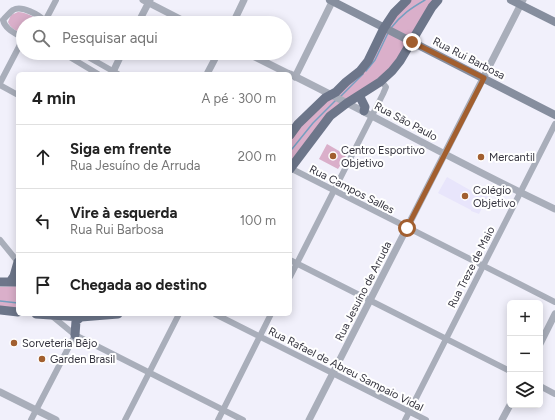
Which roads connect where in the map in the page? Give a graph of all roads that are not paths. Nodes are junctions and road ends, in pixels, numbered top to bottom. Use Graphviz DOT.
graph roads {
  1 [pos="56,0"];
  2 [pos="244,0"];
  3 [pos="331,0"];
  4 [pos="407,0"];
  5 [pos="438,0"];
  6 [pos="511,0"];
  7 [pos="147,1"];
  8 [pos="522,2"];
  9 [pos="40,16"];
  10 [pos="48,16"];
  11 [pos="141,16"];
  12 [pos="175,16"];
  13 [pos="236,16"];
  14 [pos="2,19"];
  15 [pos="555,22"];
  16 [pos="385,29"];
  17 [pos="16,34"];
  18 [pos="412,42"];
  19 [pos="16,52"];
  20 [pos="78,60"];
  21 [pos="93,60"];
  22 [pos="120,60"];
  23 [pos="214,60"];
  24 [pos="261,60"];
  25 [pos="95,72"];
  26 [pos="113,72"];
  27 [pos="115,72"];
  28 [pos="208,72"];
  29 [pos="285,72"];
  30 [pos="292,73"];
  31 [pos="292,76"];
  32 [pos="484,78"];
  33 [pos="380,82"];
  34 [pos="0,84"];
  35 [pos="16,94"];
  36 [pos="331,95"];
  37 [pos="361,95"];
  38 [pos="345,102"];
  39 [pos="369,113"];
  40 [pos="555,115"];
  41 [pos="555,124"];
  42 [pos="292,132"];
  43 [pos="446,154"];
  44 [pos="292,166"];
  45 [pos="292,170"];
  46 [pos="334,191"];
  47 [pos="520,192"];
  48 [pos="555,209"];
  49 [pos="407,228"];
  50 [pos="0,240"];
  51 [pos="16,260"];
  52 [pos="292,261"];
  53 [pos="297,264"];
  54 [pos="483,266"];
  55 [pos="16,269"];
  56 [pos="292,273"];
  57 [pos="0,282"];
  58 [pos="14,282"];
  59 [pos="370,300"];
  60 [pos="555,302"];
  61 [pos="0,310"];
  62 [pos="16,312"];
  63 [pos="555,314"];
  64 [pos="53,316"];
  65 [pos="66,316"];
  66 [pos="93,316"];
  67 [pos="178,316"];
  68 [pos="219,316"];
  69 [pos="270,316"];
  70 [pos="81,317"];
  71 [pos="75,335"];
  72 [pos="260,337"];
  73 [pos="543,338"];
  74 [pos="446,339"];
  75 [pos="507,370"];
  76 [pos="149,372"];
  77 [pos="333,374"];
  78 [pos="543,388"];
  79 [pos="0,392"];
  80 [pos="555,394"];
  81 [pos="508,408"];
  82 [pos="37,410"];
  83 [pos="223,410"];
  84 [pos="409,412"];
  85 [pos="32,420"];
  86 [pos="56,420"];
  87 [pos="125,420"];
  88 [pos="218,420"];
  89 [pos="243,420"];
  90 [pos="308,420"];
  91 [pos="405,420"];
  92 [pos="426,420"];
  93 [pos="502,420"];
  1 -- 10 [label="street"];
  2 -- 13 [label="street"];
  3 -- 16 [label="main road, Rua Rui Barbosa"];
  3 -- 30 [label="street"];
  4 -- 16 [label="main road"];
  5 -- 18 [label="main road"];
  6 -- 8 [label="main road"];
  7 -- 11 [label="street"];
  7 -- 12 [label="street"];
  8 -- 15 [label="main road"];
  8 -- 32 [label="street, Rua Jesuíno de Arruda"];
  9 -- 14 [label="street"];
  14 -- 17 [label="street"];
  16 -- 18 [label="main road, Rua Rui Barbosa"];
  16 -- 36 [label="main road"];
  18 -- 32 [label="main road, Rua Rui Barbosa"];
  18 -- 33 [label="main road"];
  19 -- 34 [label="street"];
  20 -- 25 [label="street"];
  21 -- 26 [label="street"];
  22 -- 27 [label="street"];
  23 -- 28 [label="street"];
  24 -- 29 [label="street, Rua São Paulo"];
  31 -- 36 [label="street, Rua São Paulo"];
  32 -- 40 [label="main road, Rua Rui Barbosa"];
  32 -- 43 [label="street, Rua Jesuíno de Arruda"];
  33 -- 37 [label="main road"];
  33 -- 39 [label="street"];
  34 -- 35 [label="street"];
  36 -- 38 [label="street, Rua São Paulo"];
  36 -- 42 [label="main road"];
  37 -- 38 [label="main road"];
  37 -- 39 [label="main road"];
  38 -- 39 [label="street, Rua São Paulo"];
  38 -- 44 [label="main road"];
  39 -- 43 [label="street, Rua São Paulo"];
  39 -- 46 [label="street"];
  41 -- 47 [label="street, Rua Treze de Maio"];
  43 -- 47 [label="street, Rua São Paulo"];
  43 -- 49 [label="street, Rua Jesuíno de Arruda"];
  45 -- 46 [label="street, Rua Campos Salles"];
  46 -- 49 [label="street, Rua Campos Salles"];
  46 -- 53 [label="street"];
  47 -- 48 [label="street, Rua São Paulo"];
  47 -- 54 [label="street, Rua Treze de Maio"];
  49 -- 54 [label="street, Rua Campos Salles"];
  49 -- 59 [label="street, Rua Jesuíno de Arruda"];
  50 -- 51 [label="street"];
  52 -- 53 [label="street"];
  53 -- 56 [label="street"];
  53 -- 59 [label="street"];
  54 -- 60 [label="street, Rua Campos Salles"];
  54 -- 74 [label="street, Rua Treze de Maio"];
  55 -- 58 [label="main road"];
  57 -- 58 [label="main road"];
  59 -- 74 [label="street"];
  59 -- 77 [label="street, Rua Jesuíno de Arruda"];
  61 -- 62 [label="main road"];
  63 -- 73 [label="street"];
  64 -- 71 [label="street"];
  65 -- 70 [label="main road"];
  66 -- 70 [label="main road"];
  67 -- 76 [label="street"];
  68 -- 72 [label="street, Rua Rafael de Abreu Sampaio Vidal"];
  69 -- 72 [label="street"];
  70 -- 71 [label="main road"];
  71 -- 76 [label="street"];
  71 -- 82 [label="street"];
  72 -- 77 [label="street, Rua Rafael de Abreu Sampaio Vidal"];
  72 -- 83 [label="street"];
  74 -- 75 [label="street"];
  74 -- 84 [label="street, Rua Treze de Maio"];
  76 -- 83 [label="street"];
  76 -- 87 [label="street"];
  77 -- 84 [label="street, Rua Rafael de Abreu Sampaio Vidal"];
  77 -- 90 [label="street, Rua Jesuíno de Arruda"];
  78 -- 80 [label="street"];
  79 -- 82 [label="street"];
  81 -- 93 [label="street"];
  82 -- 85 [label="street"];
  82 -- 86 [label="street"];
  83 -- 88 [label="street"];
  83 -- 89 [label="street"];
  84 -- 91 [label="street, Rua Treze de Maio"];
  84 -- 92 [label="street, Rua Rafael de Abreu Sampaio Vidal"];
}
